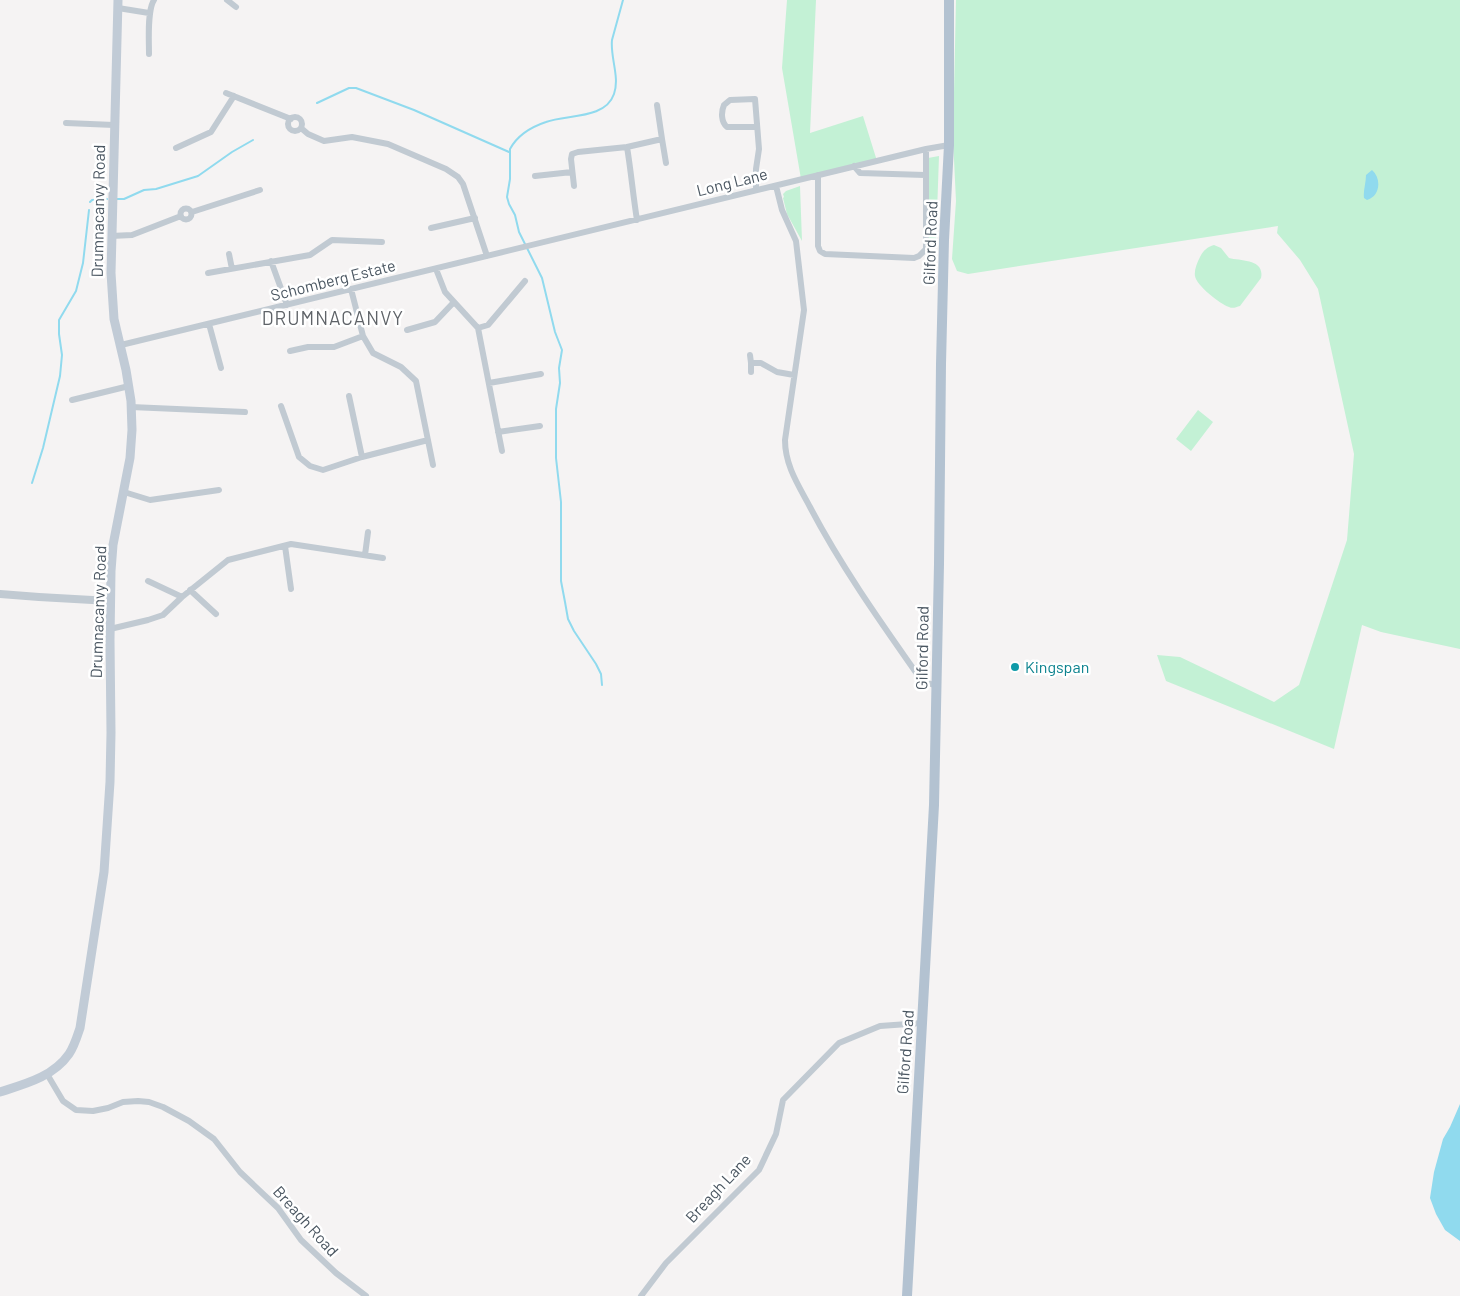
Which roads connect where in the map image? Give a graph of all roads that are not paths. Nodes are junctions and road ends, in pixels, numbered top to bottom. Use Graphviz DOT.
graph roads {
  1 [pos="154,0"];
  2 [pos="227,0"];
  3 [pos="949,0"];
  4 [pos="118,4"];
  5 [pos="236,6"];
  6 [pos="149,14"];
  7 [pos="148,54"];
  8 [pos="226,93"];
  9 [pos="234,96"];
  10 [pos="657,105"];
  11 [pos="66,122"];
  12 [pos="114,125"];
  13 [pos="757,127"];
  14 [pos="662,139"];
  15 [pos="949,145"];
  16 [pos="626,147"];
  17 [pos="176,148"];
  18 [pos="926,149"];
  19 [pos="666,163"];
  20 [pos="854,166"];
  21 [pos="572,172"];
  22 [pos="925,175"];
  23 [pos="535,176"];
  24 [pos="818,176"];
  25 [pos="574,186"];
  26 [pos="776,186"];
  27 [pos="260,190"];
  28 [pos="756,190"];
  29 [pos="475,218"];
  30 [pos="637,220"];
  31 [pos="431,228"];
  32 [pos="111,236"];
  33 [pos="382,242"];
  34 [pos="522,248"];
  35 [pos="229,254"];
  36 [pos="487,256"];
  37 [pos="272,262"];
  38 [pos="436,268"];
  39 [pos="232,269"];
  40 [pos="208,273"];
  41 [pos="525,281"];
  42 [pos="351,289"];
  43 [pos="454,302"];
  44 [pos="286,305"];
  45 [pos="209,324"];
  46 [pos="478,328"];
  47 [pos="407,330"];
  48 [pos="363,336"];
  49 [pos="121,345"];
  50 [pos="290,351"];
  51 [pos="750,355"];
  52 [pos="751,363"];
  53 [pos="221,368"];
  54 [pos="751,372"];
  55 [pos="541,374"];
  56 [pos="794,375"];
  57 [pos="489,383"];
  58 [pos="129,386"];
  59 [pos="349,396"];
  60 [pos="72,400"];
  61 [pos="131,406"];
  62 [pos="281,406"];
  63 [pos="245,412"];
  64 [pos="540,426"];
  65 [pos="498,432"];
  66 [pos="428,440"];
  67 [pos="502,451"];
  68 [pos="362,457"];
  69 [pos="433,465"];
  70 [pos="219,490"];
  71 [pos="124,492"];
  72 [pos="368,532"];
  73 [pos="285,546"];
  74 [pos="365,555"];
  75 [pos="383,558"];
  76 [pos="148,581"];
  77 [pos="291,589"];
  78 [pos="190,590"];
  79 [pos="0,594"];
  80 [pos="182,597"];
  81 [pos="110,601"];
  82 [pos="216,614"];
  83 [pos="110,629"];
  84 [pos="937,686"];
  85 [pos="922,1023"];
  86 [pos="47,1074"];
  87 [pos="0,1092"];
  88 [pos="366,1296"];
  89 [pos="641,1296"];
  90 [pos="907,1296"];
  1 -- 6 [label="street"];
  2 -- 5 [label="street"];
  3 -- 15 [label="main road, Gilford Road"];
  4 -- 6 [label="street"];
  4 -- 12 [label="main road, Drumnacanvy Road"];
  6 -- 7 [label="street"];
  8 -- 9 [label="street"];
  9 -- 17 [label="street"];
  9 -- 29 [label="street"];
  10 -- 14 [label="street"];
  11 -- 12 [label="street"];
  12 -- 32 [label="main road, Drumnacanvy Road"];
  13 -- 13 [label="street"];
  13 -- 28 [label="street"];
  14 -- 16 [label="street"];
  14 -- 19 [label="street"];
  15 -- 18 [label="street, Long Lane"];
  15 -- 84 [label="main road, Gilford Road"];
  16 -- 21 [label="street"];
  16 -- 30 [label="street"];
  18 -- 20 [label="street, Long Lane"];
  18 -- 22 [label="street"];
  20 -- 22 [label="street"];
  20 -- 24 [label="street, Long Lane"];
  21 -- 23 [label="street"];
  21 -- 25 [label="street"];
  22 -- 24 [label="street"];
  24 -- 26 [label="street, Long Lane"];
  26 -- 28 [label="street, Long Lane"];
  26 -- 56 [label="street"];
  27 -- 32 [label="street"];
  28 -- 30 [label="street, Long Lane"];
  29 -- 31 [label="street"];
  29 -- 36 [label="street"];
  30 -- 34 [label="street, Long Lane"];
  32 -- 49 [label="main road, Drumnacanvy Road"];
  33 -- 37 [label="street"];
  34 -- 36 [label="street, Schomberg Estate"];
  35 -- 39 [label="street"];
  36 -- 38 [label="street, Schomberg Estate"];
  37 -- 39 [label="street"];
  37 -- 44 [label="street"];
  38 -- 42 [label="street, Schomberg Estate"];
  38 -- 43 [label="street"];
  39 -- 40 [label="street"];
  41 -- 46 [label="street"];
  42 -- 44 [label="street, Schomberg Estate"];
  42 -- 48 [label="street"];
  43 -- 46 [label="street"];
  43 -- 47 [label="street"];
  44 -- 45 [label="street, Schomberg Estate"];
  45 -- 49 [label="street, Schomberg Estate"];
  45 -- 53 [label="street"];
  46 -- 57 [label="street"];
  48 -- 50 [label="street"];
  48 -- 66 [label="street"];
  49 -- 58 [label="main road, Drumnacanvy Road"];
  51 -- 52 [label="street"];
  52 -- 54 [label="street"];
  52 -- 56 [label="street"];
  55 -- 57 [label="street"];
  56 -- 84 [label="street"];
  57 -- 65 [label="street"];
  58 -- 60 [label="street"];
  58 -- 61 [label="main road, Drumnacanvy Road"];
  59 -- 68 [label="street"];
  61 -- 63 [label="street"];
  61 -- 71 [label="main road, Drumnacanvy Road"];
  62 -- 68 [label="street"];
  64 -- 65 [label="street"];
  65 -- 67 [label="street"];
  66 -- 68 [label="street"];
  66 -- 69 [label="street"];
  70 -- 71 [label="street"];
  71 -- 81 [label="main road, Drumnacanvy Road"];
  72 -- 74 [label="street"];
  73 -- 74 [label="street"];
  73 -- 77 [label="street"];
  73 -- 78 [label="street"];
  74 -- 75 [label="street"];
  76 -- 80 [label="street"];
  78 -- 80 [label="street"];
  78 -- 82 [label="street"];
  79 -- 81 [label="street"];
  80 -- 83 [label="street"];
  81 -- 83 [label="main road, Drumnacanvy Road"];
  83 -- 86 [label="main road, Drumnacanvy Road"];
  84 -- 85 [label="main road, Gilford Road"];
  85 -- 89 [label="street, Breagh Lane"];
  85 -- 90 [label="main road, Gilford Road"];
  86 -- 87 [label="main road, Drumnacanvy Road"];
  86 -- 88 [label="street, Breagh Road"];
}
